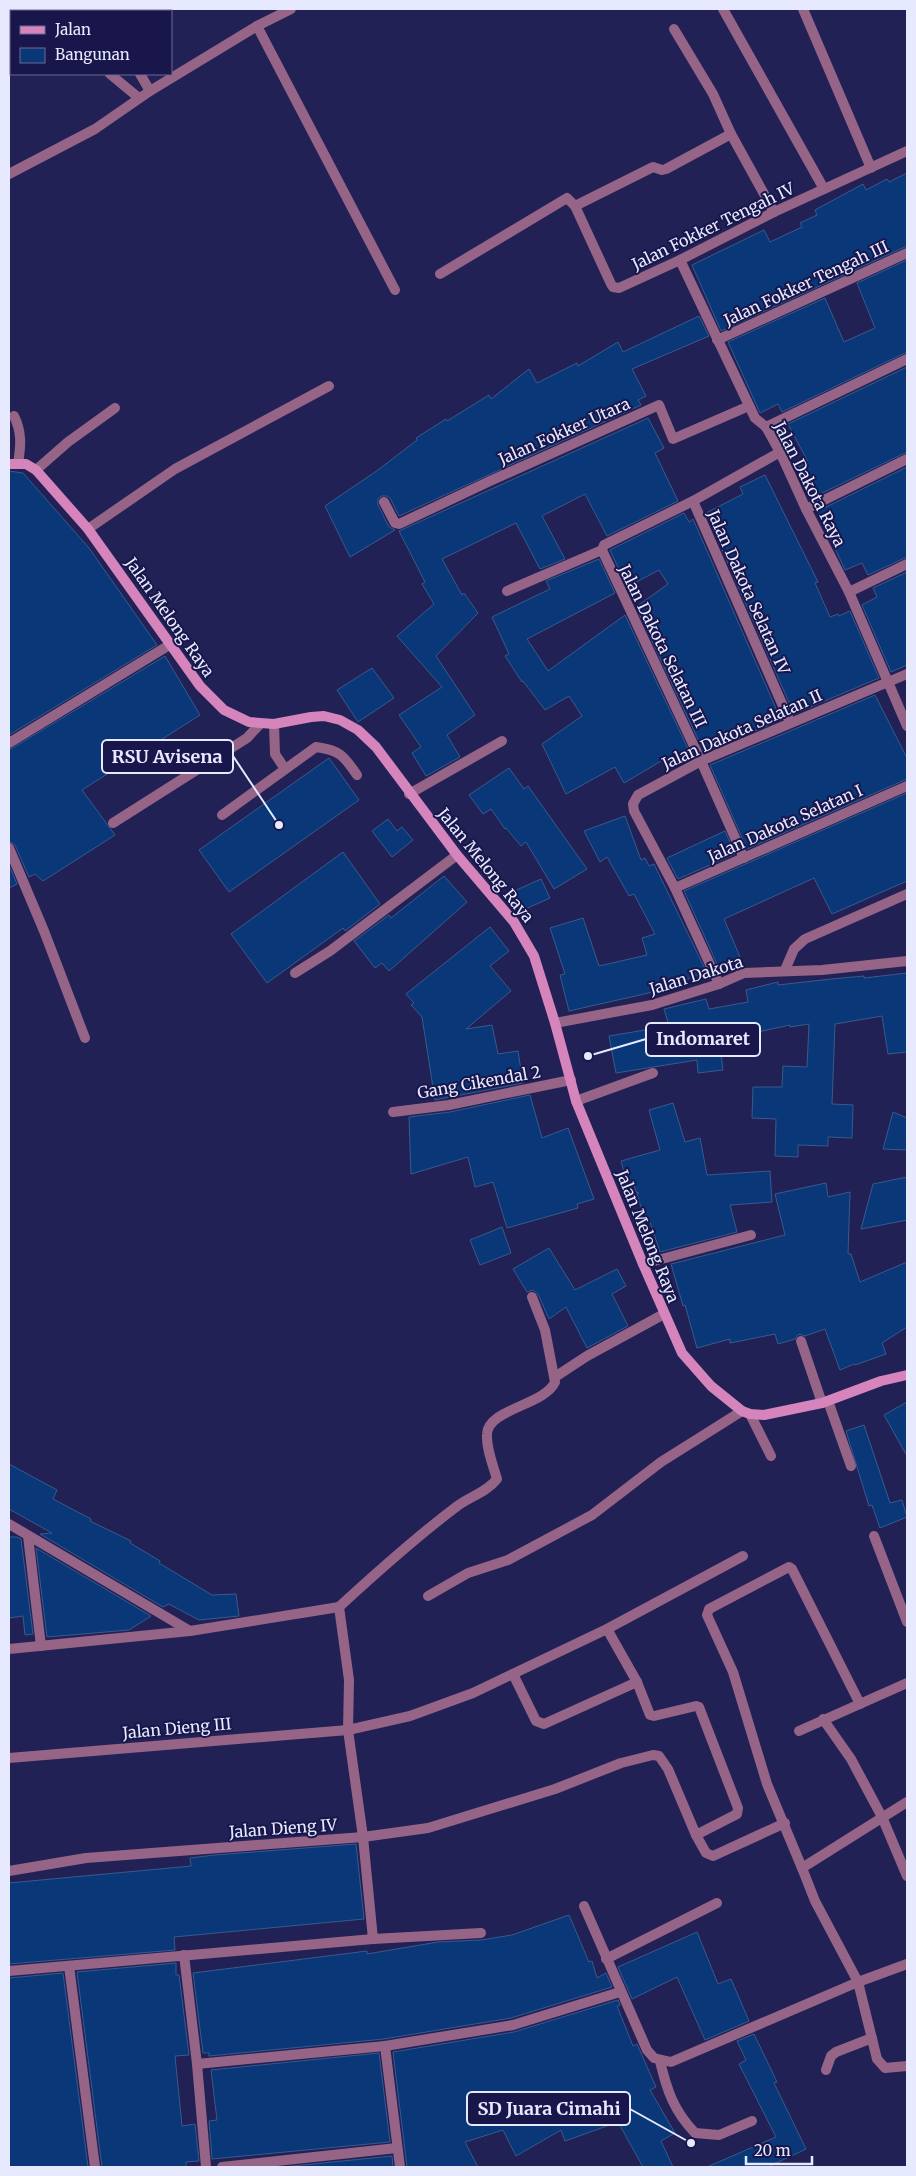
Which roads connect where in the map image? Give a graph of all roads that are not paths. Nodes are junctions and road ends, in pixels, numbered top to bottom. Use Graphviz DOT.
graph roads {
  1 [pos="291,9"];
  2 [pos="723,9"];
  3 [pos="803,9"];
  4 [pos="257,26"];
  5 [pos="674,29"];
  6 [pos="111,75"];
  7 [pos="141,75"];
  8 [pos="150,90"];
  9 [pos="139,98"];
  10 [pos="731,134"];
  11 [pos="907,151"];
  12 [pos="871,168"];
  13 [pos="9,174"];
  14 [pos="824,189"];
  15 [pos="576,206"];
  16 [pos="774,212"];
  17 [pos="907,253"];
  18 [pos="680,260"];
  19 [pos="440,274"];
  20 [pos="395,290"];
  21 [pos="717,340"];
  22 [pos="907,359"];
  23 [pos="329,386"];
  24 [pos="749,406"];
  25 [pos="115,408"];
  26 [pos="14,416"];
  27 [pos="766,427"];
  28 [pos="780,452"];
  29 [pos="907,460"];
  30 [pos="13,463"];
  31 [pos="36,470"];
  32 [pos="693,501"];
  33 [pos="384,502"];
  34 [pos="806,509"];
  35 [pos="88,529"];
  36 [pos="603,547"];
  37 [pos="907,564"];
  38 [pos="507,591"];
  39 [pos="849,592"];
  40 [pos="171,644"];
  41 [pos="907,674"];
  42 [pos="888,682"];
  43 [pos="790,722"];
  44 [pos="260,724"];
  45 [pos="274,724"];
  46 [pos="907,726"];
  47 [pos="502,741"];
  48 [pos="9,743"];
  49 [pos="701,761"];
  50 [pos="285,769"];
  51 [pos="358,775"];
  52 [pos="907,786"];
  53 [pos="409,794"];
  54 [pos="222,814"];
  55 [pos="113,823"];
  56 [pos="9,848"];
  57 [pos="457,855"];
  58 [pos="744,858"];
  59 [pos="675,888"];
  60 [pos="907,894"];
  61 [pos="907,962"];
  62 [pos="785,970"];
  63 [pos="295,973"];
  64 [pos="719,984"];
  65 [pos="555,1023"];
  66 [pos="85,1038"];
  67 [pos="654,1073"];
  68 [pos="571,1080"];
  69 [pos="576,1101"];
  70 [pos="393,1112"];
  71 [pos="751,1235"];
  72 [pos="643,1264"];
  73 [pos="532,1297"];
  74 [pos="664,1314"];
  75 [pos="801,1341"];
  76 [pos="907,1375"];
  77 [pos="555,1378"];
  78 [pos="823,1399"];
  79 [pos="746,1412"];
  80 [pos="771,1456"];
  81 [pos="851,1466"];
  82 [pos="9,1524"];
  83 [pos="28,1536"];
  84 [pos="874,1536"];
  85 [pos="743,1556"];
  86 [pos="428,1596"];
  87 [pos="339,1607"];
  88 [pos="907,1622"];
  89 [pos="607,1629"];
  90 [pos="190,1630"];
  91 [pos="41,1646"];
  92 [pos="9,1649"];
  93 [pos="513,1674"];
  94 [pos="637,1682"];
  95 [pos="907,1683"];
  96 [pos="860,1704"];
  97 [pos="824,1719"];
  98 [pos="348,1730"];
  99 [pos="799,1731"];
  100 [pos="9,1758"];
  101 [pos="907,1802"];
  102 [pos="882,1816"];
  103 [pos="785,1823"];
  104 [pos="696,1835"];
  105 [pos="363,1837"];
  106 [pos="802,1868"];
  107 [pos="9,1871"];
  108 [pos="907,1876"];
  109 [pos="717,1903"];
  110 [pos="584,1906"];
  111 [pos="481,1933"];
  112 [pos="373,1939"];
  113 [pos="184,1955"];
  114 [pos="606,1959"];
  115 [pos="907,1964"];
  116 [pos="69,1966"];
  117 [pos="9,1970"];
  118 [pos="858,1982"];
  119 [pos="620,1992"];
  120 [pos="872,2038"];
  121 [pos="386,2046"];
  122 [pos="660,2061"];
  123 [pos="197,2064"];
  124 [pos="907,2066"];
  125 [pos="826,2070"];
  126 [pos="752,2121"];
  127 [pos="397,2148"];
  128 [pos="95,2167"];
  129 [pos="206,2167"];
  130 [pos="222,2167"];
  131 [pos="400,2167"];
  1 -- 4 [label="street"];
  2 -- 14 [label="street"];
  3 -- 12 [label="street"];
  4 -- 8 [label="street"];
  4 -- 20 [label="street"];
  5 -- 10 [label="street"];
  6 -- 9 [label="street"];
  7 -- 8 [label="street"];
  8 -- 9 [label="street"];
  9 -- 13 [label="street"];
  10 -- 15 [label="street"];
  10 -- 16 [label="street"];
  11 -- 12 [label="street, Jalan Fokker Tengah IV"];
  12 -- 14 [label="street, Jalan Fokker Tengah IV"];
  14 -- 16 [label="street, Jalan Fokker Tengah IV"];
  15 -- 18 [label="street, Jalan Fokker Tengah IV"];
  15 -- 19 [label="street"];
  16 -- 18 [label="street, Jalan Fokker Tengah IV"];
  17 -- 21 [label="street, Jalan Fokker Tengah III"];
  18 -- 21 [label="street, Jalan Dakota Raya"];
  21 -- 24 [label="street, Jalan Dakota Raya"];
  22 -- 27 [label="street"];
  23 -- 35 [label="street"];
  24 -- 27 [label="street, Jalan Dakota Raya"];
  24 -- 33 [label="street, Jalan Fokker Utara"];
  25 -- 31 [label="street"];
  26 -- 30 [label="street"];
  27 -- 28 [label="street, Jalan Dakota Raya"];
  28 -- 32 [label="street"];
  28 -- 34 [label="street, Jalan Dakota Raya"];
  29 -- 34 [label="street"];
  30 -- 31 [label="main road, Jalan Melong Raya"];
  31 -- 35 [label="main road, Jalan Melong Raya"];
  32 -- 36 [label="street"];
  32 -- 43 [label="street, Jalan Dakota Selatan IV"];
  34 -- 39 [label="street, Jalan Dakota Raya"];
  35 -- 40 [label="main road, Jalan Melong Raya"];
  36 -- 38 [label="street"];
  36 -- 49 [label="street, Jalan Dakota Selatan III"];
  37 -- 39 [label="street"];
  39 -- 42 [label="street, Jalan Dakota Raya"];
  40 -- 44 [label="main road, Jalan Melong Raya"];
  40 -- 48 [label="street"];
  41 -- 42 [label="street, Jalan Dakota Selatan II"];
  42 -- 43 [label="street, Jalan Dakota Selatan II"];
  42 -- 46 [label="street, Jalan Dakota Raya"];
  43 -- 49 [label="street, Jalan Dakota Selatan II"];
  44 -- 45 [label="main road, Jalan Melong Raya"];
  44 -- 55 [label="street"];
  45 -- 50 [label="street"];
  45 -- 53 [label="main road, Jalan Melong Raya"];
  47 -- 53 [label="street"];
  49 -- 58 [label="street, Jalan Dakota Selatan III"];
  49 -- 59 [label="street, Jalan Dakota Selatan II"];
  50 -- 51 [label="street"];
  50 -- 54 [label="street"];
  52 -- 58 [label="street, Jalan Dakota Selatan I"];
  53 -- 57 [label="main road, Jalan Melong Raya"];
  56 -- 66 [label="street"];
  57 -- 63 [label="street"];
  57 -- 65 [label="main road, Jalan Melong Raya"];
  58 -- 59 [label="street, Jalan Dakota Selatan I"];
  59 -- 64 [label="street, Jalan Dakota Selatan II"];
  60 -- 62 [label="street"];
  61 -- 62 [label="street, Jalan Dakota"];
  62 -- 64 [label="street, Jalan Dakota"];
  64 -- 65 [label="street, Jalan Dakota"];
  65 -- 68 [label="main road, Jalan Melong Raya"];
  67 -- 69 [label="street"];
  68 -- 69 [label="main road, Jalan Melong Raya"];
  68 -- 70 [label="street, Gang Cikendal 2"];
  69 -- 72 [label="main road, Jalan Melong Raya"];
  71 -- 72 [label="street"];
  72 -- 74 [label="main road, Jalan Melong Raya"];
  73 -- 77 [label="street"];
  74 -- 77 [label="street"];
  74 -- 79 [label="main road, Jalan Melong Raya"];
  75 -- 78 [label="street"];
  76 -- 78 [label="main road"];
  77 -- 87 [label="street"];
  78 -- 79 [label="main road"];
  78 -- 81 [label="street"];
  79 -- 80 [label="street"];
  79 -- 86 [label="street"];
  82 -- 83 [label="street"];
  83 -- 90 [label="street"];
  83 -- 91 [label="street"];
  84 -- 88 [label="street"];
  85 -- 89 [label="street, Jalan Dieng III"];
  87 -- 90 [label="street"];
  87 -- 98 [label="street"];
  89 -- 93 [label="street, Jalan Dieng III"];
  89 -- 94 [label="street"];
  90 -- 91 [label="street"];
  91 -- 92 [label="street"];
  93 -- 94 [label="street"];
  93 -- 98 [label="street, Jalan Dieng III"];
  94 -- 104 [label="street"];
  95 -- 96 [label="street"];
  96 -- 97 [label="street"];
  96 -- 103 [label="street"];
  97 -- 99 [label="street"];
  97 -- 102 [label="street"];
  98 -- 100 [label="street, Jalan Dieng III"];
  98 -- 105 [label="street"];
  101 -- 102 [label="street"];
  102 -- 106 [label="street"];
  102 -- 108 [label="street"];
  103 -- 104 [label="street"];
  103 -- 106 [label="street"];
  104 -- 105 [label="street, Jalan Dieng IV"];
  105 -- 107 [label="street, Jalan Dieng IV"];
  105 -- 112 [label="street"];
  106 -- 118 [label="street"];
  109 -- 114 [label="street"];
  110 -- 114 [label="street"];
  111 -- 112 [label="street"];
  112 -- 113 [label="street"];
  113 -- 116 [label="street"];
  113 -- 123 [label="street"];
  114 -- 119 [label="street"];
  115 -- 118 [label="street"];
  116 -- 117 [label="street"];
  116 -- 128 [label="street"];
  118 -- 120 [label="street"];
  118 -- 122 [label="street"];
  119 -- 121 [label="street"];
  119 -- 122 [label="street"];
  120 -- 124 [label="street"];
  120 -- 125 [label="street"];
  121 -- 123 [label="street"];
  121 -- 127 [label="street"];
  122 -- 126 [label="street"];
  123 -- 129 [label="street"];
  127 -- 130 [label="street"];
  127 -- 131 [label="street"];
}
